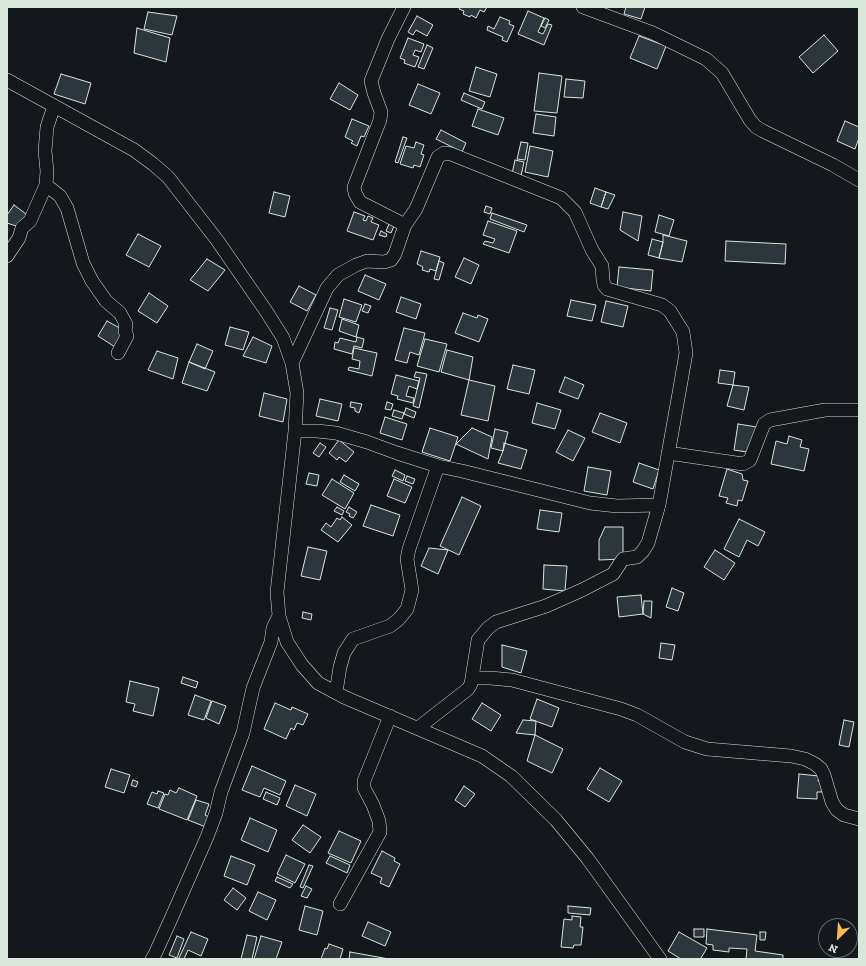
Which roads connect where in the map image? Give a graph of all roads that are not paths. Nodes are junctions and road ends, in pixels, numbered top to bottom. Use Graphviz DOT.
graph roads {
  1 [pos="404,7"];
  2 [pos="583,7"];
  3 [pos="7,80"];
  4 [pos="54,106"];
  5 [pos="859,180"];
  6 [pos="46,185"];
  7 [pos="405,225"];
  8 [pos="7,256"];
  9 [pos="118,353"];
  10 [pos="292,363"];
  11 [pos="859,410"];
  12 [pos="295,431"];
  13 [pos="668,453"];
  14 [pos="438,466"];
  15 [pos="659,505"];
  16 [pos="278,616"];
  17 [pos="472,678"];
  18 [pos="336,692"];
  19 [pos="390,716"];
  20 [pos="418,728"];
  21 [pos="859,819"];
  22 [pos="340,904"];
  23 [pos="152,959"];
  24 [pos="660,959"];
  1 -- 7 [label="street"];
  2 -- 5 [label="street"];
  3 -- 4 [label="street"];
  4 -- 6 [label="street"];
  4 -- 10 [label="street"];
  6 -- 8 [label="street"];
  6 -- 9 [label="street"];
  7 -- 10 [label="street"];
  7 -- 13 [label="street"];
  10 -- 12 [label="street"];
  11 -- 13 [label="street"];
  12 -- 14 [label="street"];
  12 -- 16 [label="street"];
  13 -- 15 [label="street"];
  14 -- 15 [label="street"];
  14 -- 18 [label="street"];
  15 -- 17 [label="street"];
  16 -- 18 [label="street"];
  16 -- 23 [label="street"];
  17 -- 20 [label="street"];
  17 -- 21 [label="street"];
  18 -- 19 [label="street"];
  19 -- 20 [label="street"];
  19 -- 22 [label="street"];
  20 -- 24 [label="street"];
}
